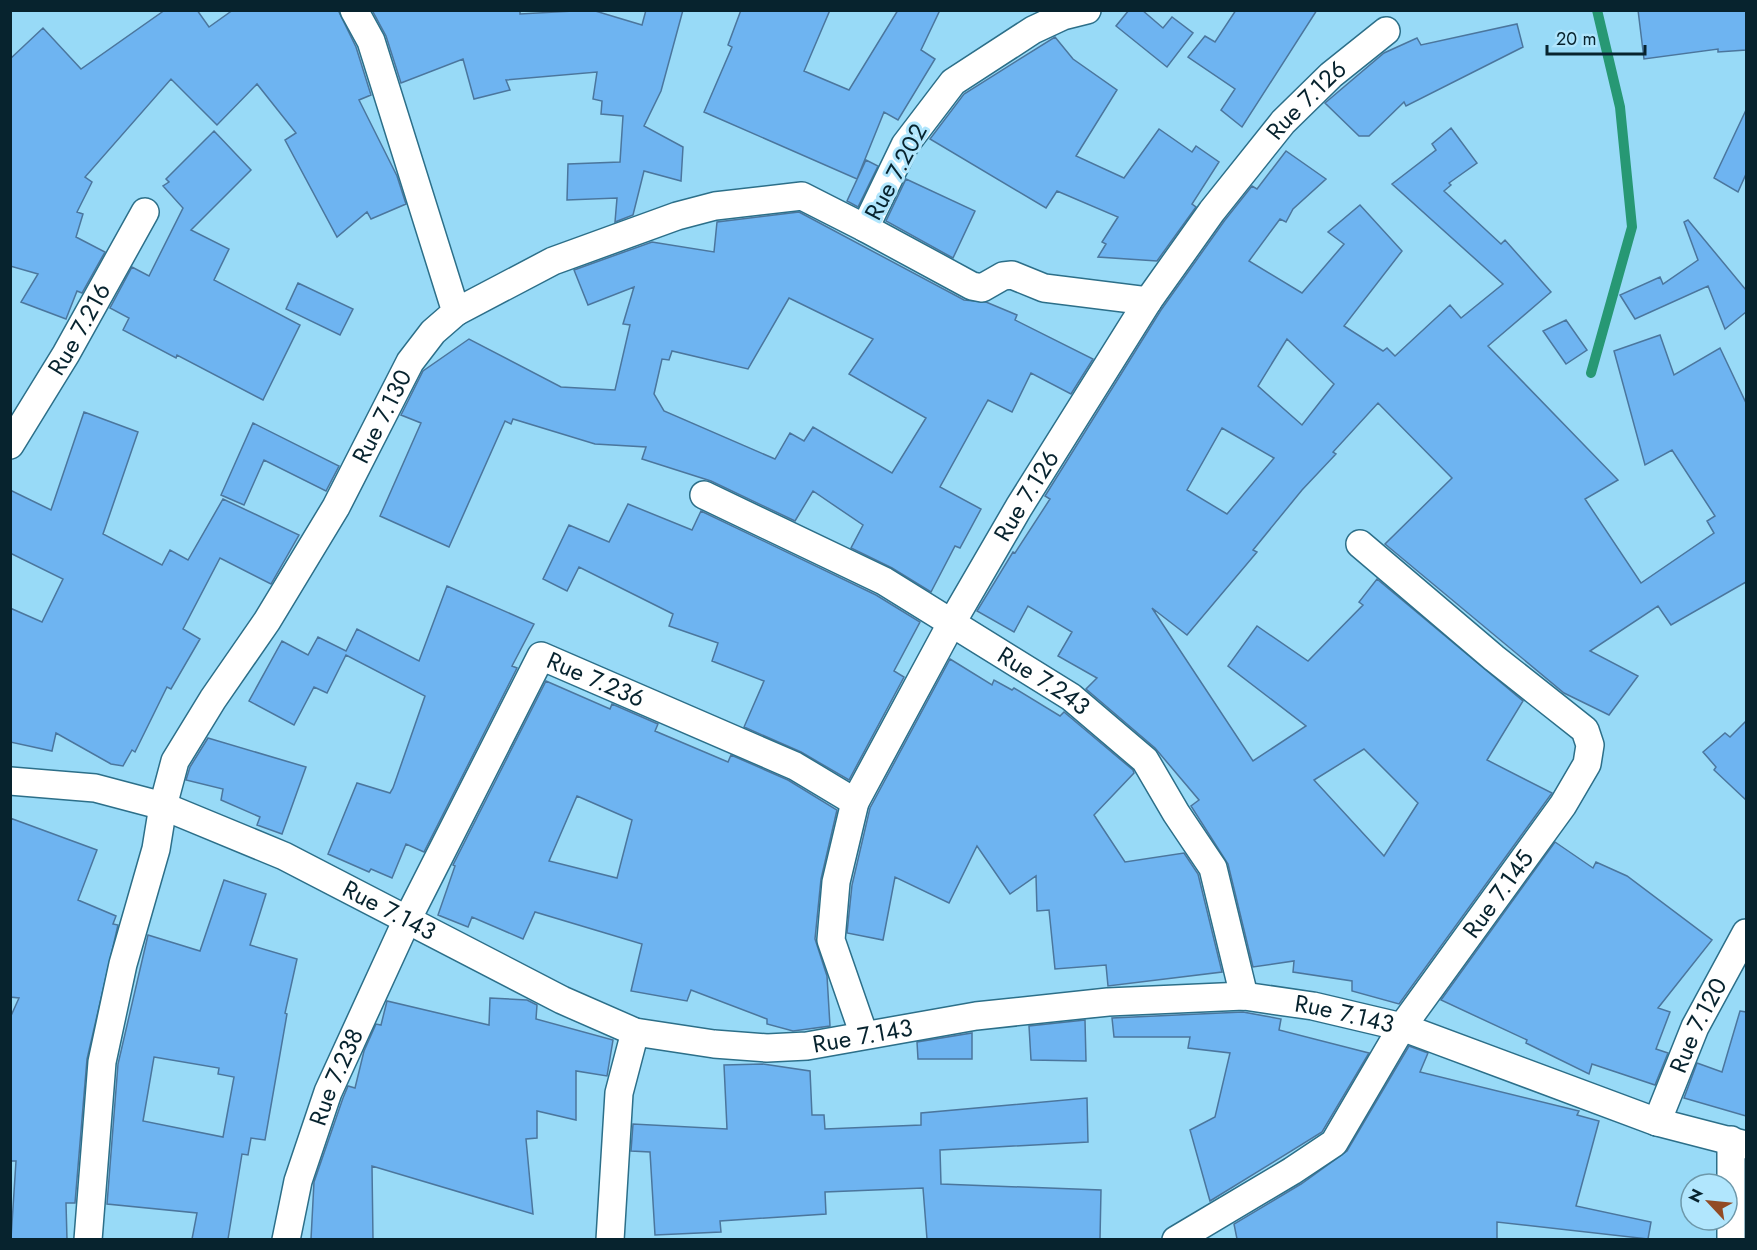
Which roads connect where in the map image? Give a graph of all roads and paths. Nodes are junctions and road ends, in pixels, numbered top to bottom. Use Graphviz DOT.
graph roads {
  1 [pos="354,10"];
  2 [pos="1068,12"];
  3 [pos="1386,31"];
  4 [pos="145,212"];
  5 [pos="865,228"];
  6 [pos="1148,301"];
  7 [pos="456,312"];
  8 [pos="10,445"];
  9 [pos="704,495"];
  10 [pos="1360,544"];
  11 [pos="951,624"];
  12 [pos="10,781"];
  13 [pos="855,802"];
  14 [pos="163,806"];
  15 [pos="406,922"];
  16 [pos="1746,933"];
  17 [pos="1244,996"];
  18 [pos="1402,1027"];
  19 [pos="635,1032"];
  20 [pos="864,1035"];
  21 [pos="1657,1122"];
  22 [pos="1739,1142"];
  23 [pos="88,1239"];
  24 [pos="286,1239"];
  25 [pos="610,1239"];
  26 [pos="1176,1239"];
  27 [pos="1731,1239"];
  1 -- 7 [label="street"];
  2 -- 5 [label="street, Rue 7.202"];
  3 -- 6 [label="street, Rue 7.126"];
  4 -- 8 [label="street, Rue 7.216"];
  5 -- 6 [label="street, Rue 7.202"];
  5 -- 7 [label="street, Rue 7.130"];
  6 -- 11 [label="street, Rue 7.126"];
  7 -- 14 [label="street, Rue 7.130"];
  9 -- 11 [label="street, Rue 7.243"];
  10 -- 18 [label="street, Rue 7.145"];
  11 -- 13 [label="street, Rue 7.126"];
  11 -- 17 [label="street, Rue 7.243"];
  12 -- 14 [label="street, Rue 7.143"];
  13 -- 15 [label="street, Rue 7.236"];
  13 -- 20 [label="street, Rue 7.126"];
  14 -- 15 [label="street, Rue 7.143"];
  14 -- 23 [label="street, Rue 7.130"];
  15 -- 19 [label="street, Rue 7.143"];
  15 -- 24 [label="street, Rue 7.238"];
  16 -- 21 [label="street, Rue 7.120"];
  17 -- 18 [label="street, Rue 7.143"];
  17 -- 20 [label="street, Rue 7.143"];
  18 -- 21 [label="street, Rue 7.143"];
  18 -- 26 [label="street, Rue 7.145"];
  19 -- 20 [label="street, Rue 7.143"];
  19 -- 25 [label="street"];
  21 -- 22 [label="street, Rue 7.143"];
  22 -- 27 [label="street"];
}
